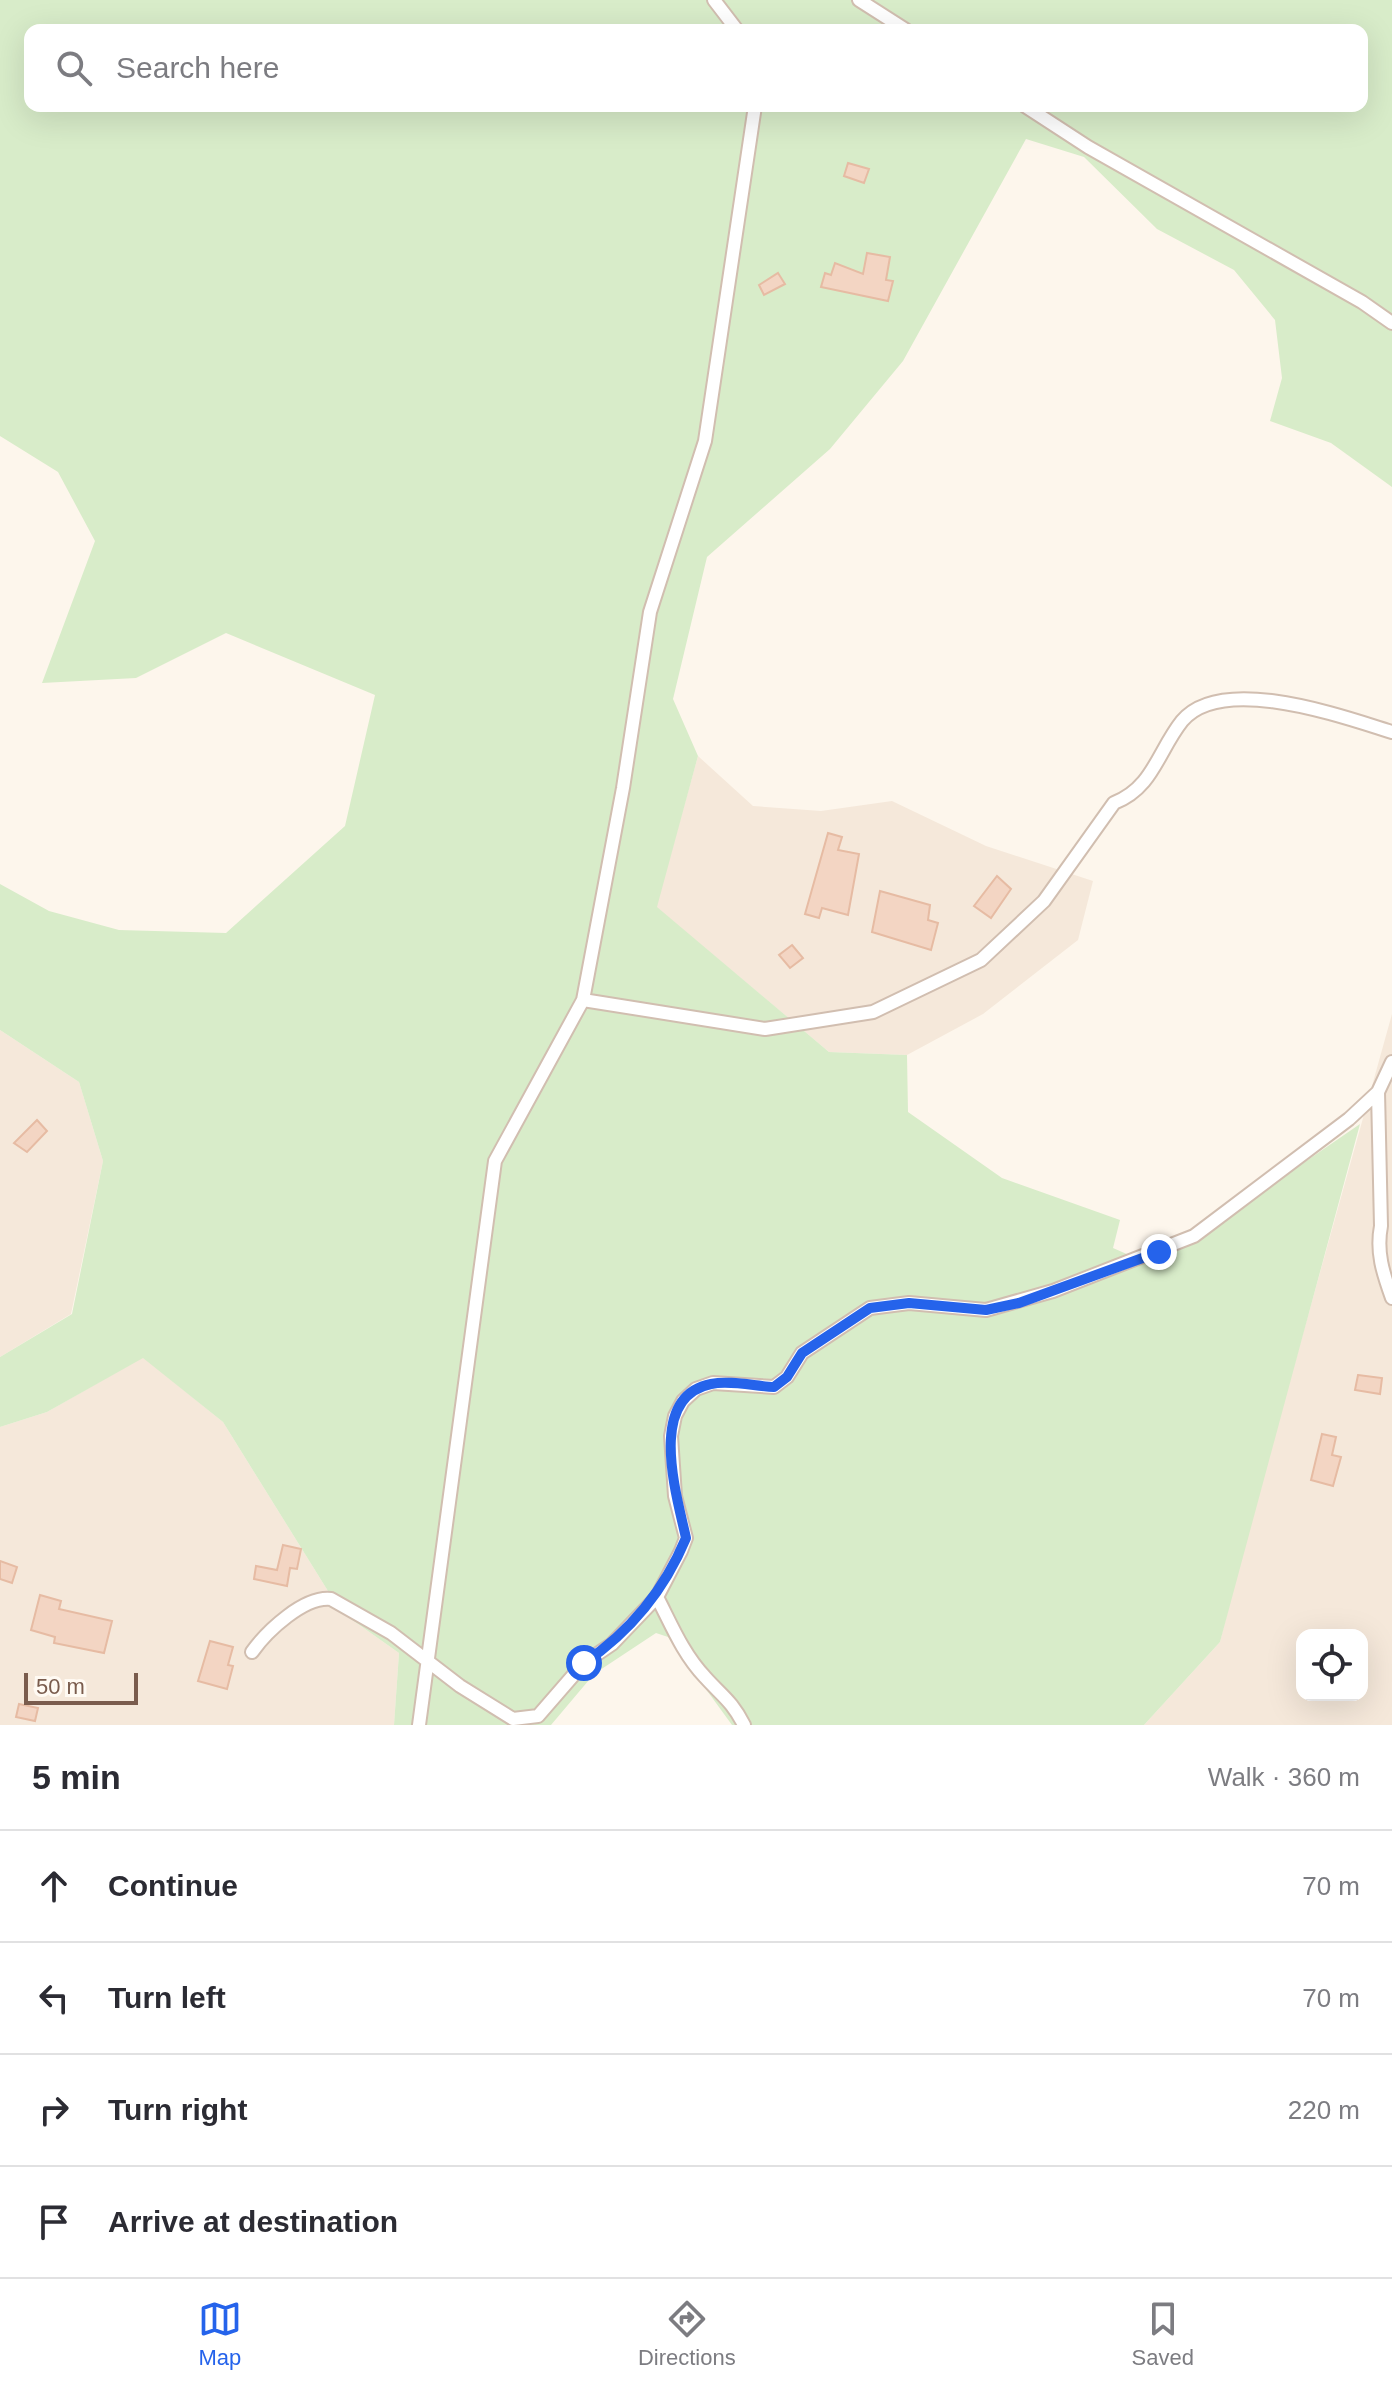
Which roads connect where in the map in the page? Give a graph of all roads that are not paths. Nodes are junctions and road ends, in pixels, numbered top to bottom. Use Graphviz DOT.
graph roads {
  1 [pos="714,0"];
  2 [pos="859,0"];
  3 [pos="732,24"];
  4 [pos="897,24"];
  5 [pos="754,112"];
  6 [pos="1034,112"];
  7 [pos="1392,323"];
  8 [pos="1392,732"];
  9 [pos="583,1000"];
  10 [pos="1392,1062"];
  11 [pos="1378,1092"];
  12 [pos="1392,1298"];
  13 [pos="657,1597"];
  14 [pos="252,1652"];
  15 [pos="427,1661"];
  16 [pos="419,1725"];
  17 [pos="744,1725"];
  1 -- 3 [label="street"];
  2 -- 4 [label="street"];
  5 -- 9 [label="street"];
  6 -- 7 [label="street"];
  8 -- 9 [label="street"];
  9 -- 15 [label="street"];
  10 -- 11 [label="street"];
  11 -- 12 [label="street"];
  11 -- 13 [label="street"];
  13 -- 15 [label="street"];
  13 -- 17 [label="street"];
  14 -- 15 [label="street"];
  15 -- 16 [label="street"];
}
